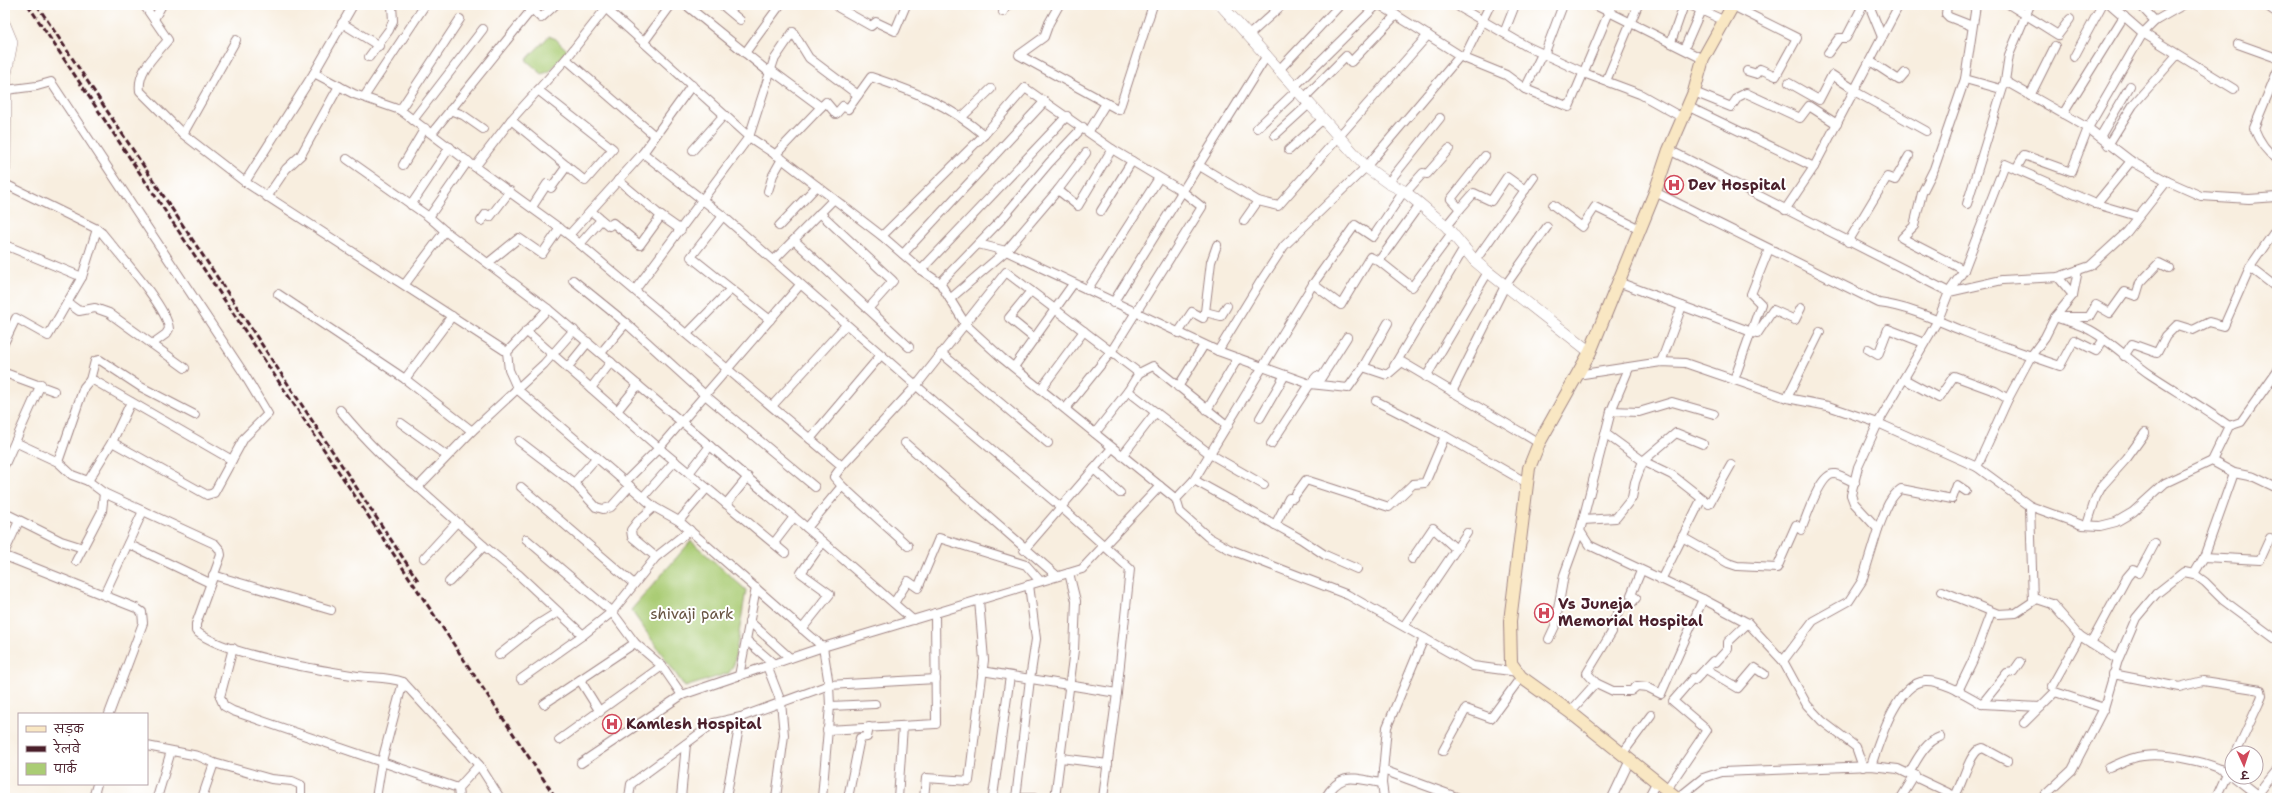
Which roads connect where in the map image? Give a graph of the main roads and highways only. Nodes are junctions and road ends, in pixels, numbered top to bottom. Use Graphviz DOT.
graph roads {
  1 [pos="1733,6"];
  2 [pos="1678,798"];
  1 -- 2 [label="main road"];
}
